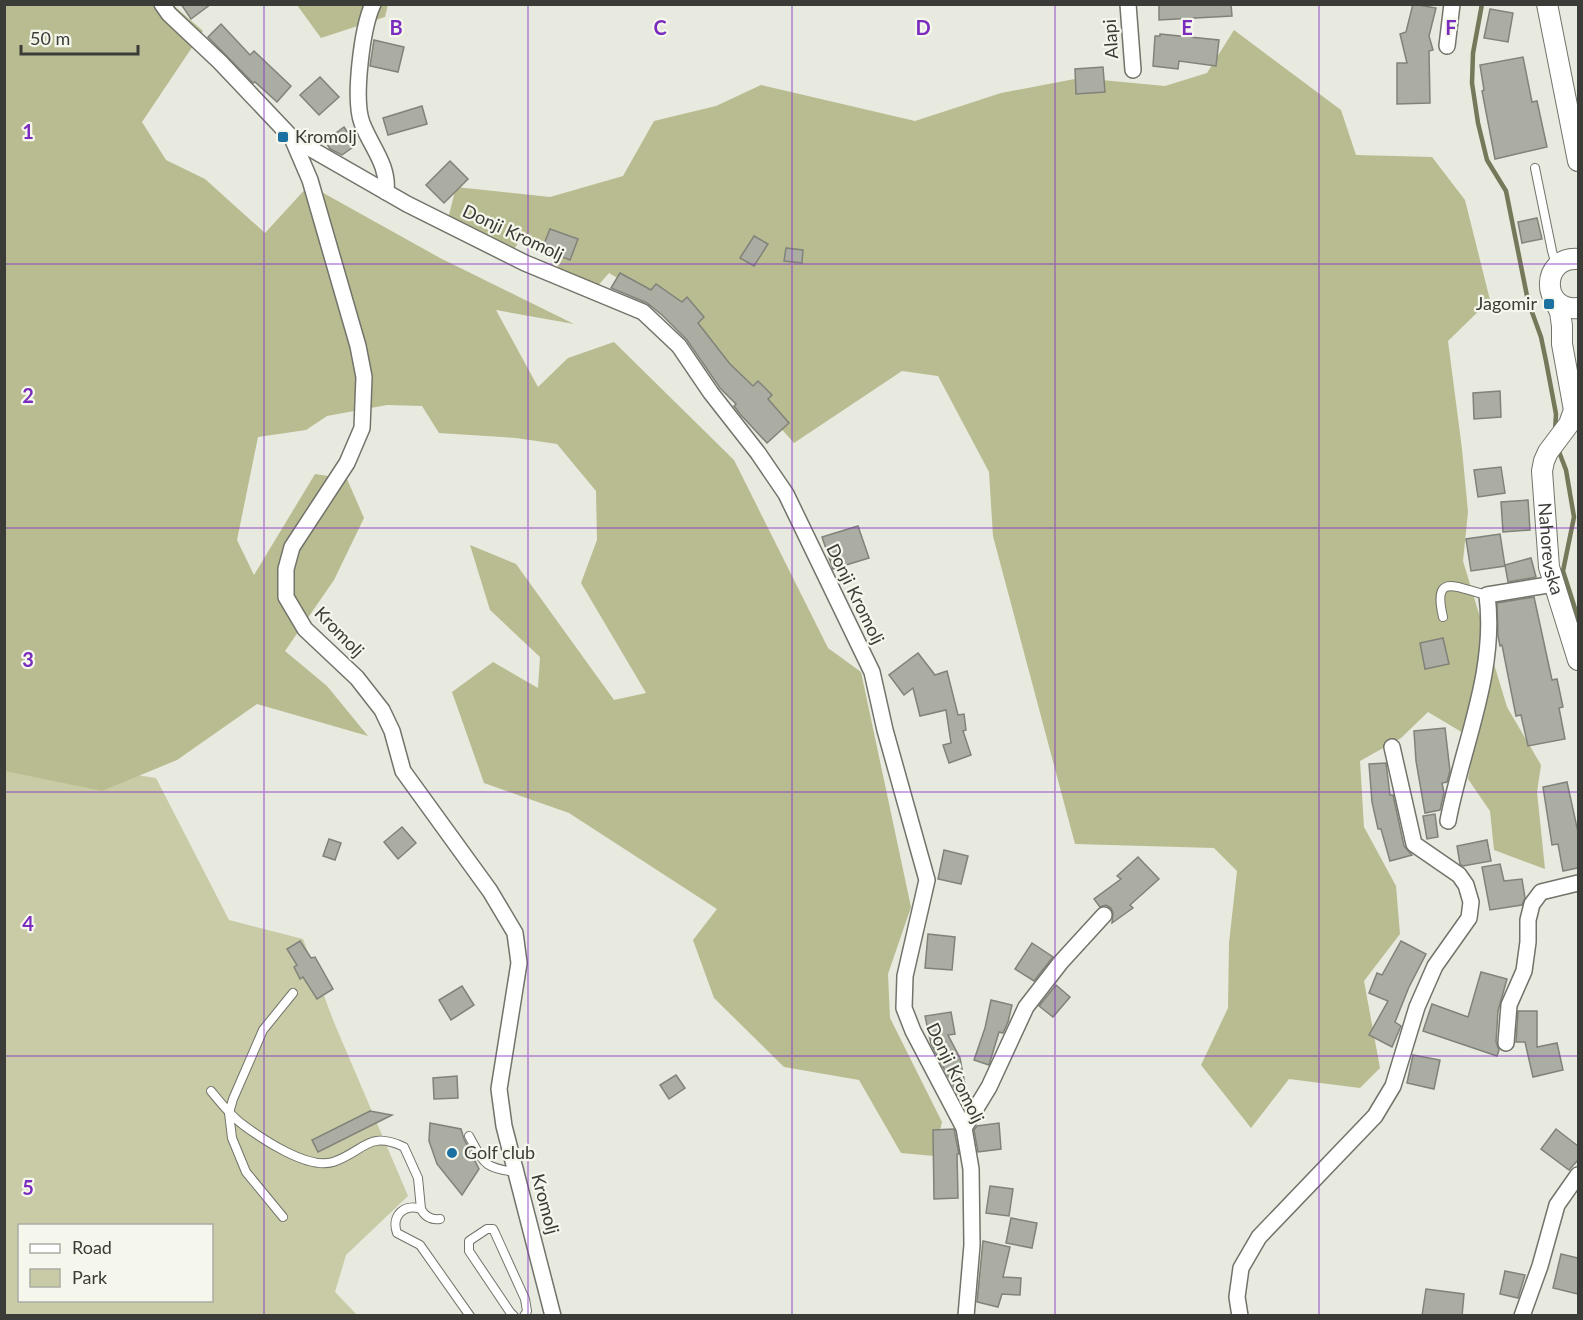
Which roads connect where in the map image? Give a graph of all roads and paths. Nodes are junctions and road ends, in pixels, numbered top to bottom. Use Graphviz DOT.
graph roads {
  1 [pos="162,4"];
  2 [pos="373,4"];
  3 [pos="1128,4"];
  4 [pos="1452,4"];
  5 [pos="1547,4"];
  6 [pos="1447,45"];
  7 [pos="1133,70"];
  8 [pos="292,138"];
  9 [pos="1578,161"];
  10 [pos="1535,168"];
  11 [pos="386,192"];
  12 [pos="1572,260"];
  13 [pos="1553,297"];
  14 [pos="1578,309"];
  15 [pos="1562,326"];
  16 [pos="1576,409"];
  17 [pos="1554,584"];
  18 [pos="1487,595"];
  19 [pos="1443,617"];
  20 [pos="1578,660"];
  21 [pos="1392,747"];
  22 [pos="1448,821"];
  23 [pos="1578,883"];
  24 [pos="1104,915"];
  25 [pos="293,993"];
  26 [pos="1506,1043"];
  27 [pos="211,1091"];
  28 [pos="229,1113"];
  29 [pos="963,1128"];
  30 [pos="470,1136"];
  31 [pos="516,1172"];
  32 [pos="1578,1175"];
  33 [pos="421,1209"];
  34 [pos="283,1217"];
  35 [pos="440,1219"];
  36 [pos="470,1316"];
  37 [pos="514,1316"];
  38 [pos="524,1316"];
  39 [pos="553,1316"];
  40 [pos="966,1316"];
  41 [pos="1240,1316"];
  42 [pos="1522,1316"];
  1 -- 8 [label="street, Kromolj"];
  2 -- 11 [label="street"];
  3 -- 7 [label="street, Alapi"];
  4 -- 6 [label="street"];
  5 -- 9 [label="street"];
  8 -- 11 [label="street, Donji Kromolj"];
  8 -- 31 [label="street, Kromolj"];
  10 -- 12 [label="lane"];
  11 -- 29 [label="street, Donji Kromolj"];
  12 -- 13 [label="street"];
  13 -- 14 [label="street"];
  13 -- 15 [label="street"];
  14 -- 15 [label="street"];
  15 -- 16 [label="street"];
  16 -- 17 [label="street, Nahorevska"];
  17 -- 18 [label="street"];
  17 -- 20 [label="street, Nahorevska"];
  18 -- 19 [label="lane"];
  18 -- 22 [label="street"];
  21 -- 41 [label="street"];
  23 -- 26 [label="street"];
  24 -- 29 [label="street"];
  25 -- 28 [label="lane"];
  27 -- 28 [label="lane"];
  28 -- 33 [label="lane"];
  28 -- 34 [label="lane"];
  29 -- 40 [label="street, Donji Kromolj"];
  30 -- 31 [label="lane"];
  31 -- 39 [label="street, Kromolj"];
  32 -- 42 [label="street"];
  33 -- 35 [label="lane"];
  33 -- 36 [label="lane"];
  37 -- 38 [label="lane"];
}
